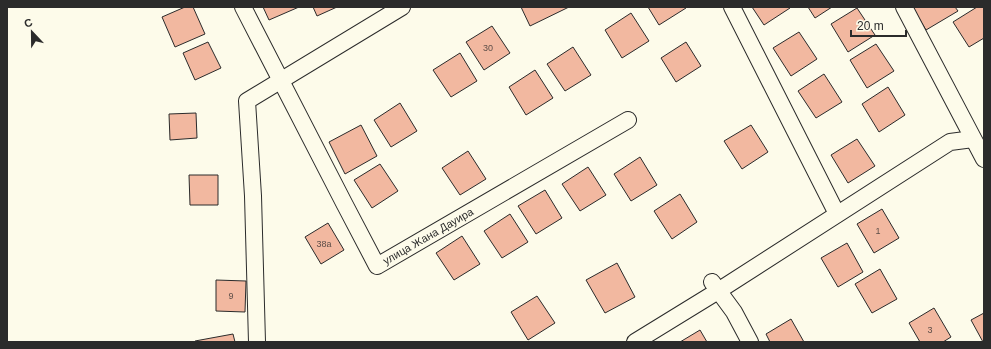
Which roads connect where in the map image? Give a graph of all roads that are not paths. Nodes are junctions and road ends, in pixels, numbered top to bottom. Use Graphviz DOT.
graph roads {
  1 [pos="244,7"];
  2 [pos="402,7"];
  3 [pos="732,7"];
  4 [pos="904,7"];
  5 [pos="281,80"];
  6 [pos="628,120"];
  7 [pos="973,139"];
  8 [pos="984,158"];
  9 [pos="837,214"];
  10 [pos="715,286"];
  11 [pos="257,342"];
  12 [pos="634,342"];
  13 [pos="750,342"];
  1 -- 5 [label="street, улица Жана Дауира"];
  2 -- 5 [label="street"];
  3 -- 9 [label="street"];
  4 -- 7 [label="street"];
  5 -- 6 [label="street, улица Жана Дауира"];
  5 -- 11 [label="street"];
  7 -- 8 [label="street"];
  7 -- 9 [label="street"];
  9 -- 10 [label="street"];
  10 -- 12 [label="street"];
  10 -- 13 [label="street"];
}
